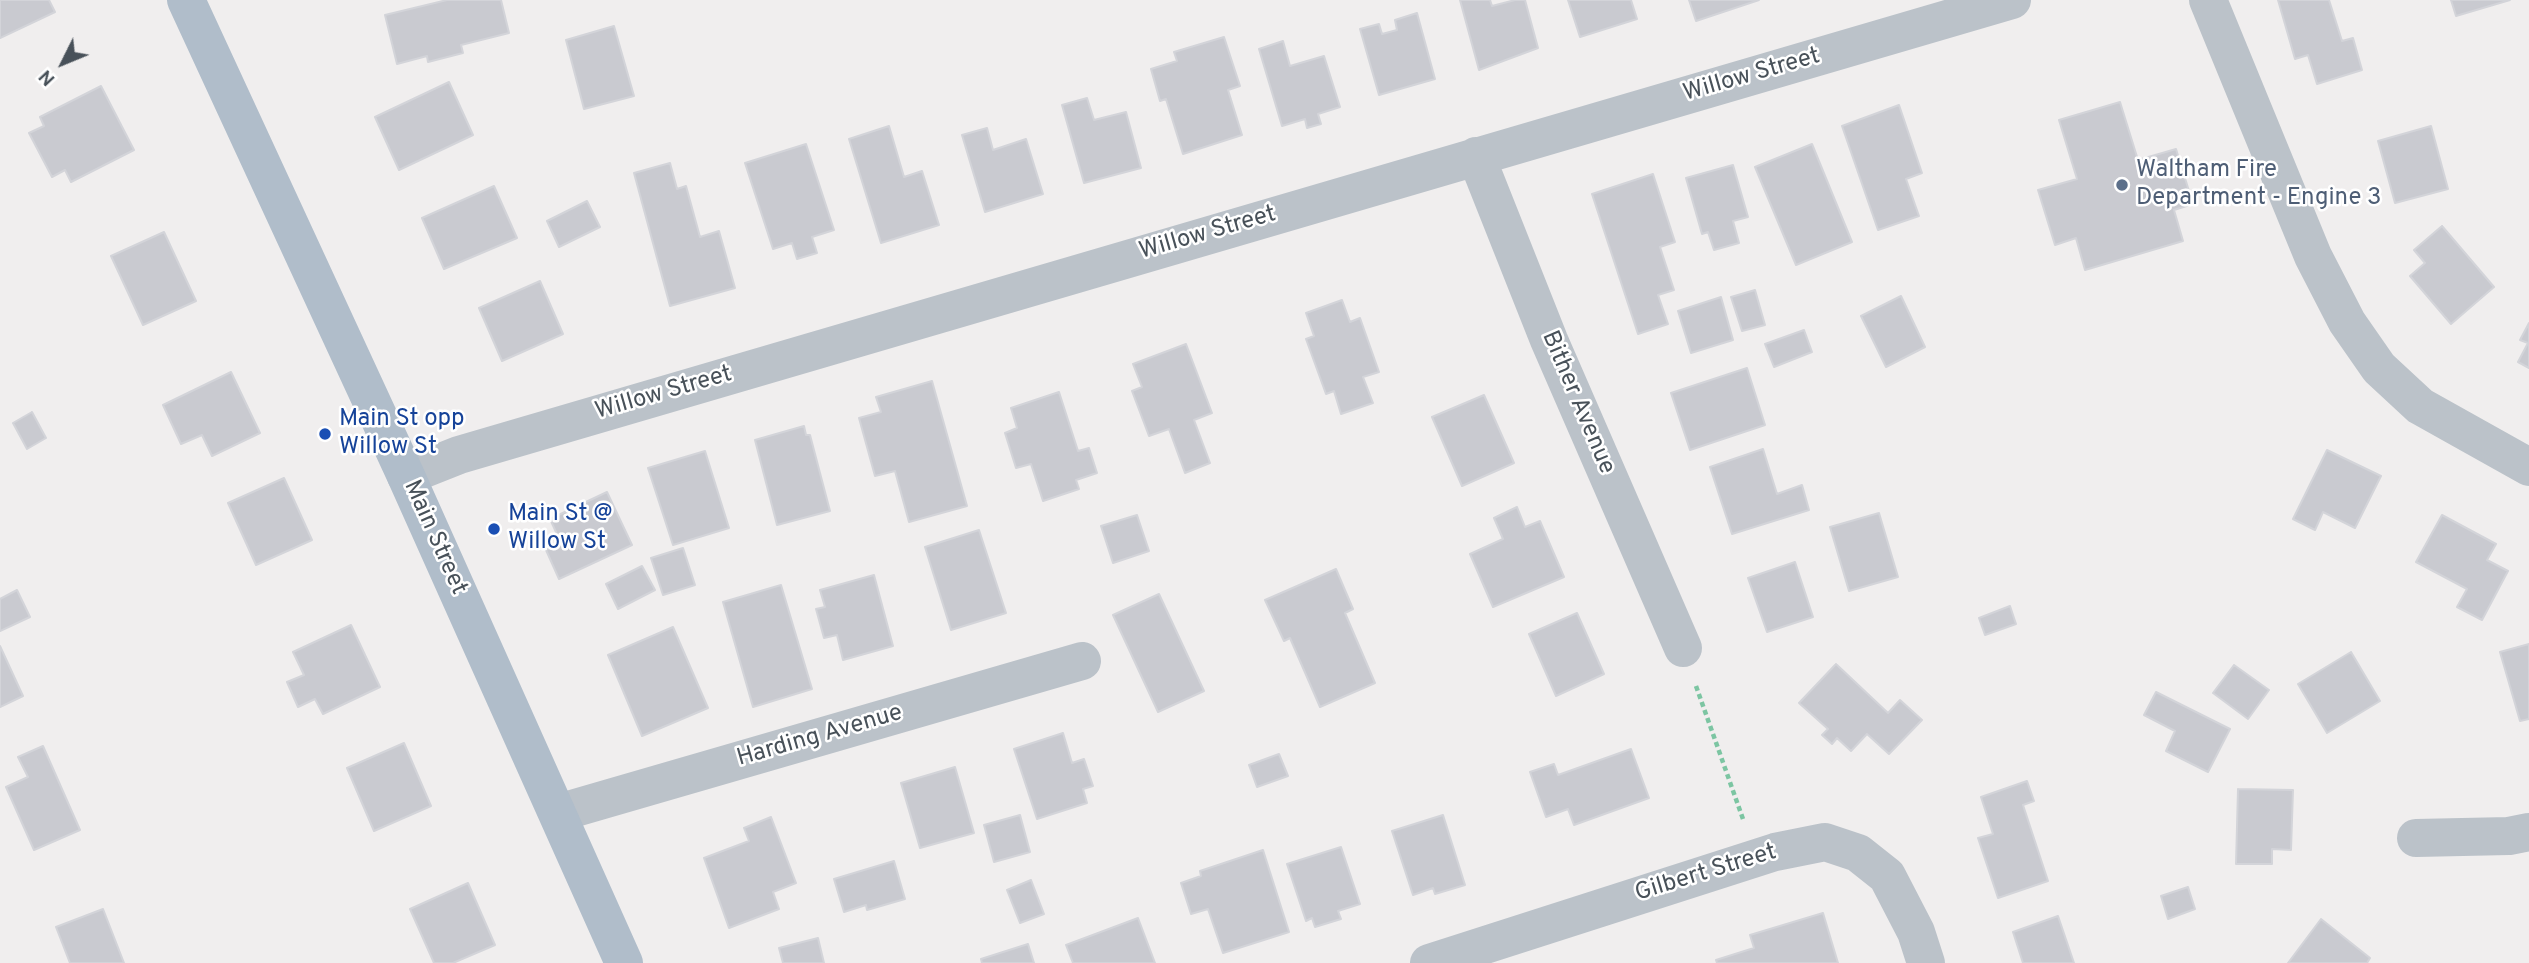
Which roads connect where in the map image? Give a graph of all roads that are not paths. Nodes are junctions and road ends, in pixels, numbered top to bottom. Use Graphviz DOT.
graph roads {
  1 [pos="187,0"];
  2 [pos="2012,0"];
  3 [pos="2208,0"];
  4 [pos="1476,156"];
  5 [pos="2529,467"];
  6 [pos="406,476"];
  7 [pos="1683,648"];
  8 [pos="1082,661"];
  9 [pos="558,813"];
  10 [pos="2529,832"];
  11 [pos="2416,838"];
  12 [pos="624,963"];
  13 [pos="1429,963"];
  14 [pos="1926,963"];
  1 -- 6 [label="main road, Main Street"];
  2 -- 4 [label="street, Willow Street"];
  3 -- 5 [label="street"];
  4 -- 6 [label="street, Willow Street"];
  4 -- 7 [label="street, Bither Avenue"];
  6 -- 9 [label="main road, Main Street"];
  8 -- 9 [label="street, Harding Avenue"];
  9 -- 12 [label="main road, Main Street"];
  10 -- 11 [label="street"];
  13 -- 14 [label="street, Gilbert Street"];
}
